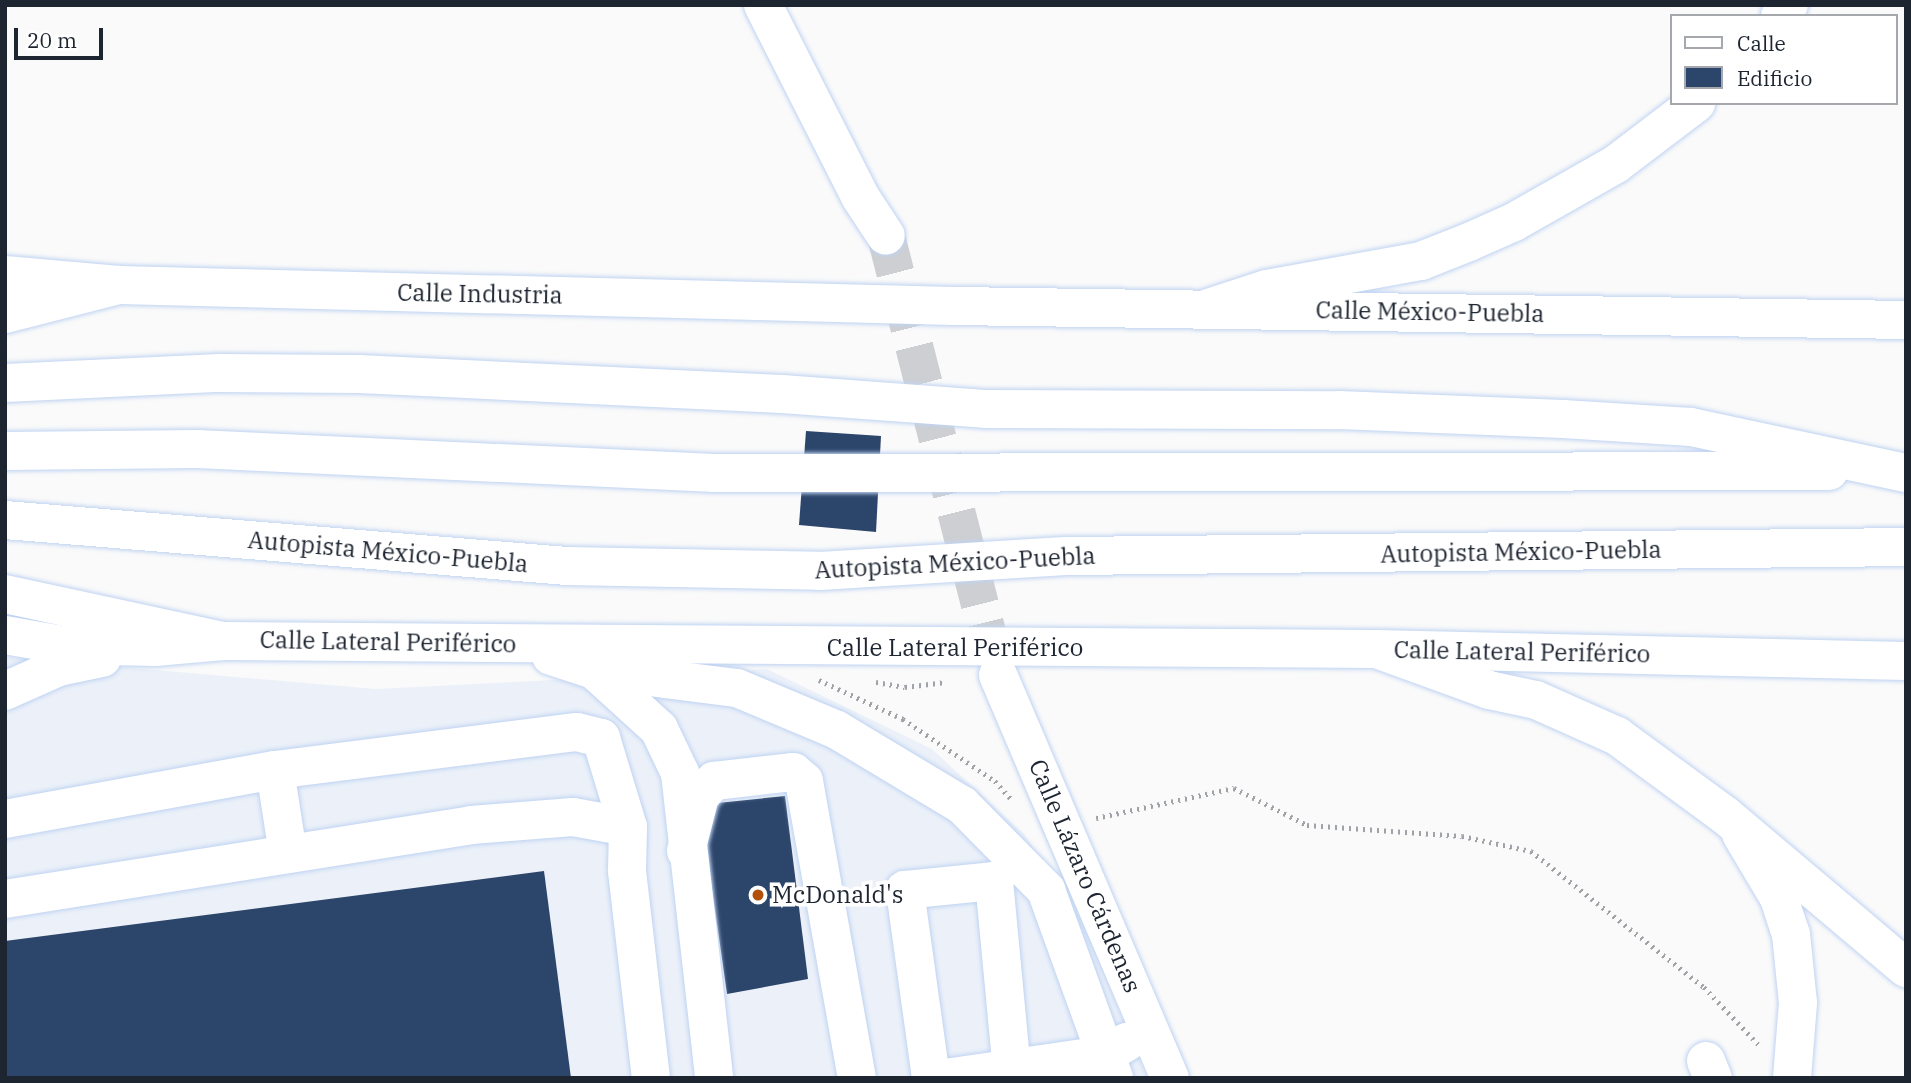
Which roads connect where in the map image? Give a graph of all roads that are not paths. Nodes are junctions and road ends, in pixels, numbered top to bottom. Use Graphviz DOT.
graph roads {
  1 [pos="762,5"];
  2 [pos="1693,105"];
  3 [pos="886,236"];
  4 [pos="5,275"];
  5 [pos="119,285"];
  6 [pos="954,306"];
  7 [pos="1208,308"];
  8 [pos="5,314"];
  9 [pos="1906,320"];
  10 [pos="5,383"];
  11 [pos="5,451"];
  12 [pos="1892,471"];
  13 [pos="5,520"];
  14 [pos="1906,547"];
  15 [pos="5,594"];
  16 [pos="5,635"];
  17 [pos="223,641"];
  18 [pos="516,644"];
  19 [pos="155,647"];
  20 [pos="1377,649"];
  21 [pos="1906,661"];
  22 [pos="594,670"];
  23 [pos="998,675"];
  24 [pos="5,691"];
  25 [pos="275,770"];
  26 [pos="1726,816"];
  27 [pos="5,819"];
  28 [pos="628,827"];
  29 [pos="686,851"];
  30 [pos="288,854"];
  31 [pos="5,899"];
  32 [pos="1906,968"];
  33 [pos="1150,1029"];
  34 [pos="1779,1065"];
  35 [pos="1110,1066"];
  36 [pos="995,1074"];
  37 [pos="651,1078"];
  38 [pos="714,1078"];
  39 [pos="858,1078"];
  40 [pos="931,1078"];
  41 [pos="945,1078"];
  42 [pos="1170,1078"];
  1 -- 3 [label="main road"];
  2 -- 7 [label="main road"];
  4 -- 5 [label="main road, Calle Industria"];
  5 -- 6 [label="main road, Calle Industria"];
  5 -- 8 [label="main road"];
  6 -- 7 [label="main road, Calle México-Puebla"];
  7 -- 9 [label="main road, Calle México-Puebla"];
  10 -- 12 [label="main road"];
  11 -- 12 [label="main road"];
  13 -- 14 [label="main road, Autopista México-Puebla"];
  15 -- 17 [label="main road"];
  16 -- 19 [label="main road, Calle Lateral Periférico"];
  17 -- 18 [label="main road, Calle Lateral Periférico"];
  17 -- 19 [label="main road, Calle Lateral Periférico"];
  18 -- 20 [label="main road, Calle Lateral Periférico"];
  18 -- 22 [label="main road"];
  19 -- 24 [label="main road"];
  20 -- 21 [label="main road, Calle Lateral Periférico"];
  20 -- 26 [label="main road"];
  22 -- 29 [label="main road"];
  22 -- 35 [label="main road"];
  23 -- 33 [label="main road, Calle Lázaro Cárdenas"];
  25 -- 27 [label="main road"];
  25 -- 28 [label="main road"];
  25 -- 30 [label="main road"];
  26 -- 32 [label="main road"];
  26 -- 34 [label="main road"];
  28 -- 30 [label="main road"];
  28 -- 37 [label="main road"];
  29 -- 38 [label="main road"];
  29 -- 39 [label="main road"];
  30 -- 31 [label="main road"];
  33 -- 35 [label="main road"];
  33 -- 42 [label="main road, Calle Lázaro Cárdenas"];
  35 -- 36 [label="main road"];
  36 -- 40 [label="main road"];
  36 -- 41 [label="main road"];
}
